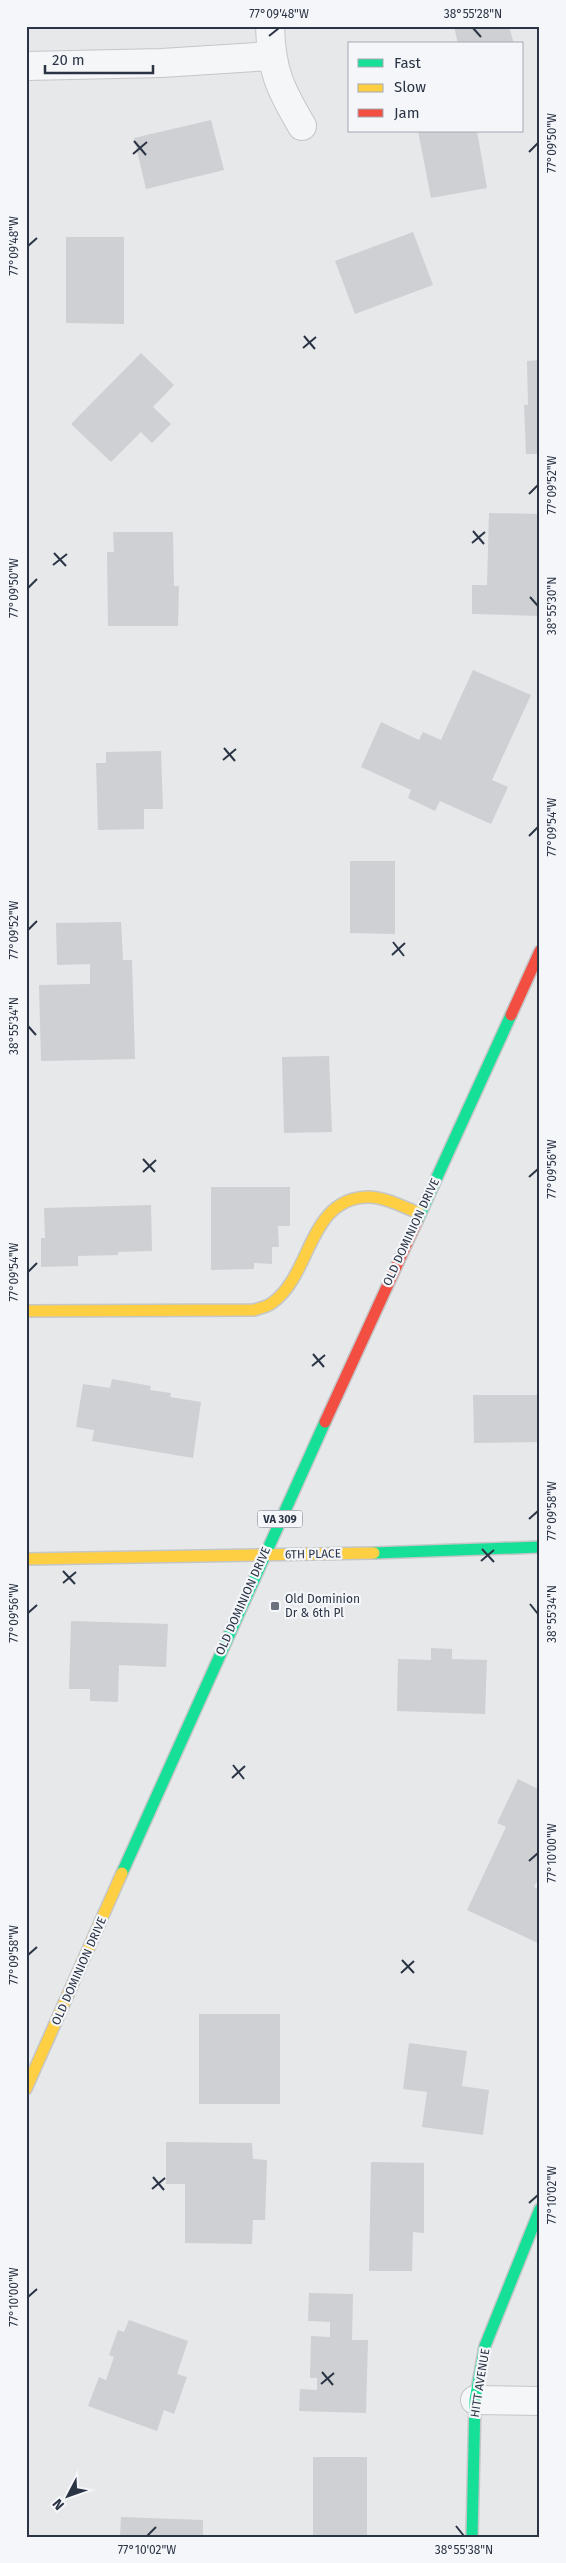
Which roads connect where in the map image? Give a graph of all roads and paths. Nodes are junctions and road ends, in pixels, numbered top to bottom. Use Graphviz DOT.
graph roads {
  1 [pos="270,26"];
  2 [pos="271,56"];
  3 [pos="26,66"];
  4 [pos="302,126"];
  5 [pos="540,951"];
  6 [pos="419,1213"];
  7 [pos="26,1311"];
  8 [pos="540,1547"];
  9 [pos="264,1555"];
  10 [pos="26,1559"];
  11 [pos="26,2089"];
  12 [pos="540,2209"];
  13 [pos="475,2400"];
  14 [pos="540,2401"];
  15 [pos="472,2537"];
  1 -- 2 [label="street"];
  2 -- 3 [label="street"];
  2 -- 4 [label="street"];
  5 -- 6 [label="street, OLD DOMINION DRIVE / VA 309"];
  6 -- 7 [label="street"];
  6 -- 9 [label="street, OLD DOMINION DRIVE / VA 309"];
  8 -- 9 [label="street, 6TH PLACE"];
  9 -- 10 [label="street, 6TH PLACE"];
  9 -- 11 [label="street, OLD DOMINION DRIVE / VA 309"];
  12 -- 13 [label="street, HITT AVENUE"];
  13 -- 14 [label="street"];
  13 -- 15 [label="street, HITT AVENUE"];
}
